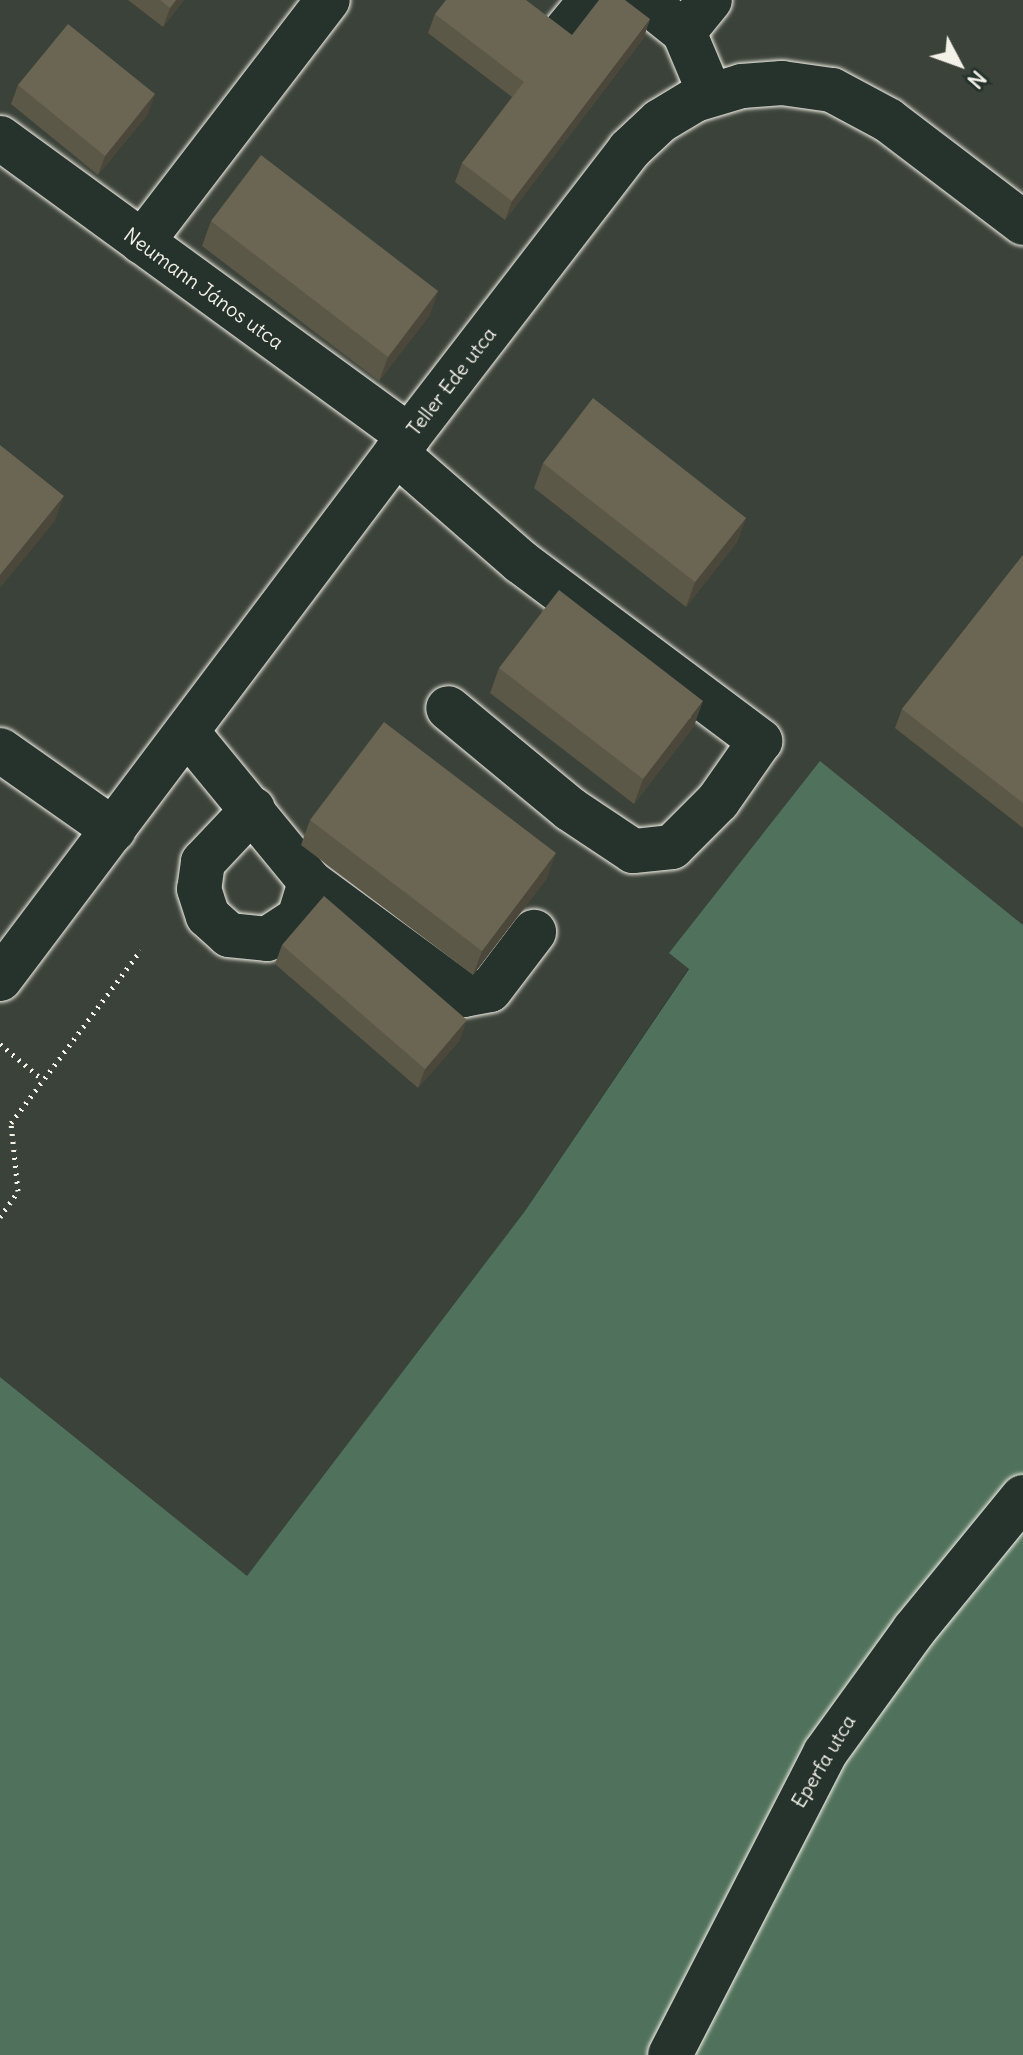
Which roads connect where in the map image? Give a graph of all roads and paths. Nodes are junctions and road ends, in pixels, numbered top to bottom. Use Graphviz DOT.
graph roads {
  1 [pos="328,0"];
  2 [pos="590,0"];
  3 [pos="644,0"];
  4 [pos="697,16"];
  5 [pos="558,40"];
  6 [pos="710,94"];
  7 [pos="0,138"];
  8 [pos="1023,223"];
  9 [pos="142,242"];
  10 [pos="402,445"];
  11 [pos="448,708"];
  12 [pos="187,732"];
  13 [pos="0,750"];
  14 [pos="253,809"];
  15 [pos="114,830"];
  16 [pos="310,882"];
  17 [pos="534,932"];
  18 [pos="141,950"];
  19 [pos="0,979"];
  20 [pos="0,1044"];
  21 [pos="43,1080"];
  22 [pos="0,1217"];
  23 [pos="1023,1497"];
  24 [pos="670,2055"];
  1 -- 9 [label="street"];
  2 -- 5 [label="street"];
  3 -- 4 [label="street"];
  4 -- 6 [label="street"];
  6 -- 8 [label="street, Teller Ede utca"];
  6 -- 10 [label="street, Teller Ede utca"];
  7 -- 9 [label="street, Neumann János utca"];
  9 -- 10 [label="street, Neumann János utca"];
  10 -- 11 [label="street, Neumann János utca"];
  10 -- 12 [label="street, Teller Ede utca"];
  12 -- 14 [label="street"];
  12 -- 15 [label="street, Teller Ede utca"];
  13 -- 15 [label="street"];
  14 -- 16 [label="street"];
  14 -- 16 [label="street"];
  15 -- 19 [label="street, Teller Ede utca"];
  16 -- 17 [label="street"];
  18 -- 21 [label="path"];
  20 -- 21 [label="path"];
  21 -- 22 [label="path"];
  23 -- 24 [label="street, Eperfa utca"];
}
